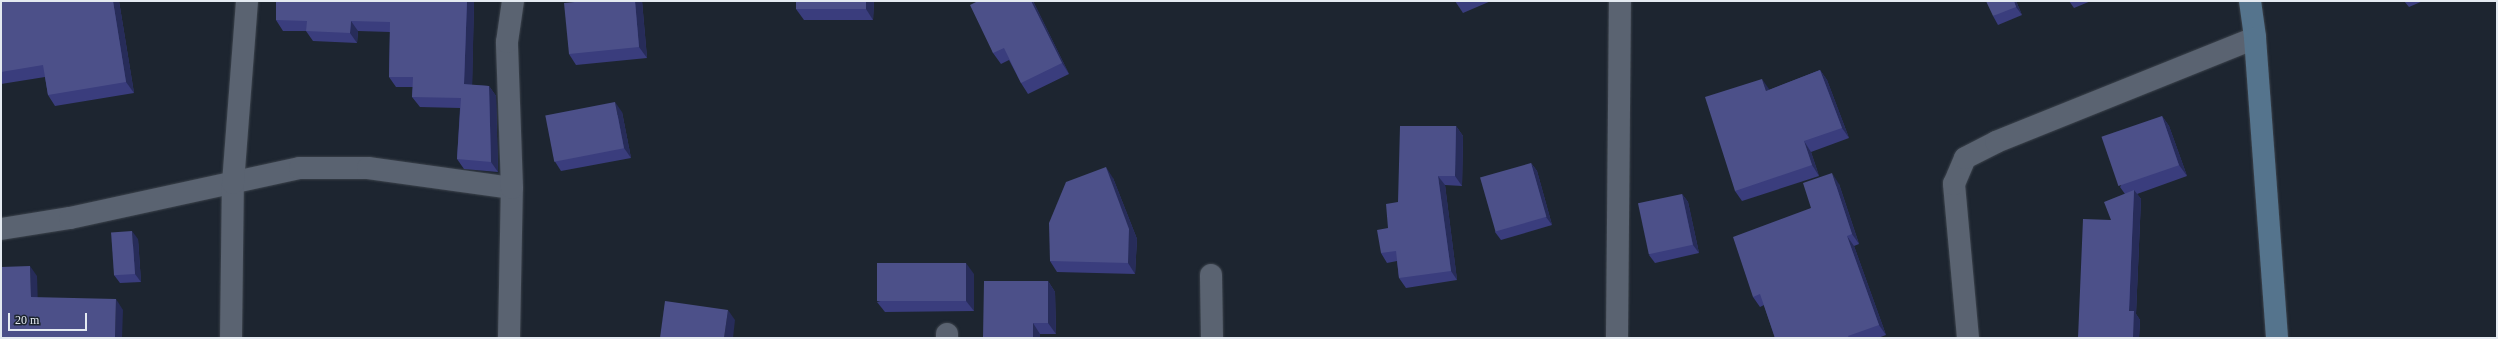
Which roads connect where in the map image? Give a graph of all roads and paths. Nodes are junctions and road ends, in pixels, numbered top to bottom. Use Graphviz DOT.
graph roads {
  1 [pos="247,1"];
  2 [pos="513,1"];
  3 [pos="1620,1"];
  4 [pos="2250,1"];
  5 [pos="2255,38"];
  6 [pos="233,183"];
  7 [pos="512,188"];
  8 [pos="1,229"];
  9 [pos="1212,275"];
  10 [pos="231,338"];
  11 [pos="508,338"];
  12 [pos="1212,338"];
  13 [pos="1617,338"];
  14 [pos="1968,338"];
  15 [pos="2277,338"];
  1 -- 6 [label="street"];
  2 -- 7 [label="street"];
  3 -- 13 [label="street"];
  4 -- 5 [label="main road"];
  5 -- 14 [label="street"];
  5 -- 15 [label="main road"];
  6 -- 7 [label="street"];
  6 -- 8 [label="street"];
  6 -- 10 [label="street"];
  7 -- 11 [label="street"];
  9 -- 12 [label="street"];
}
